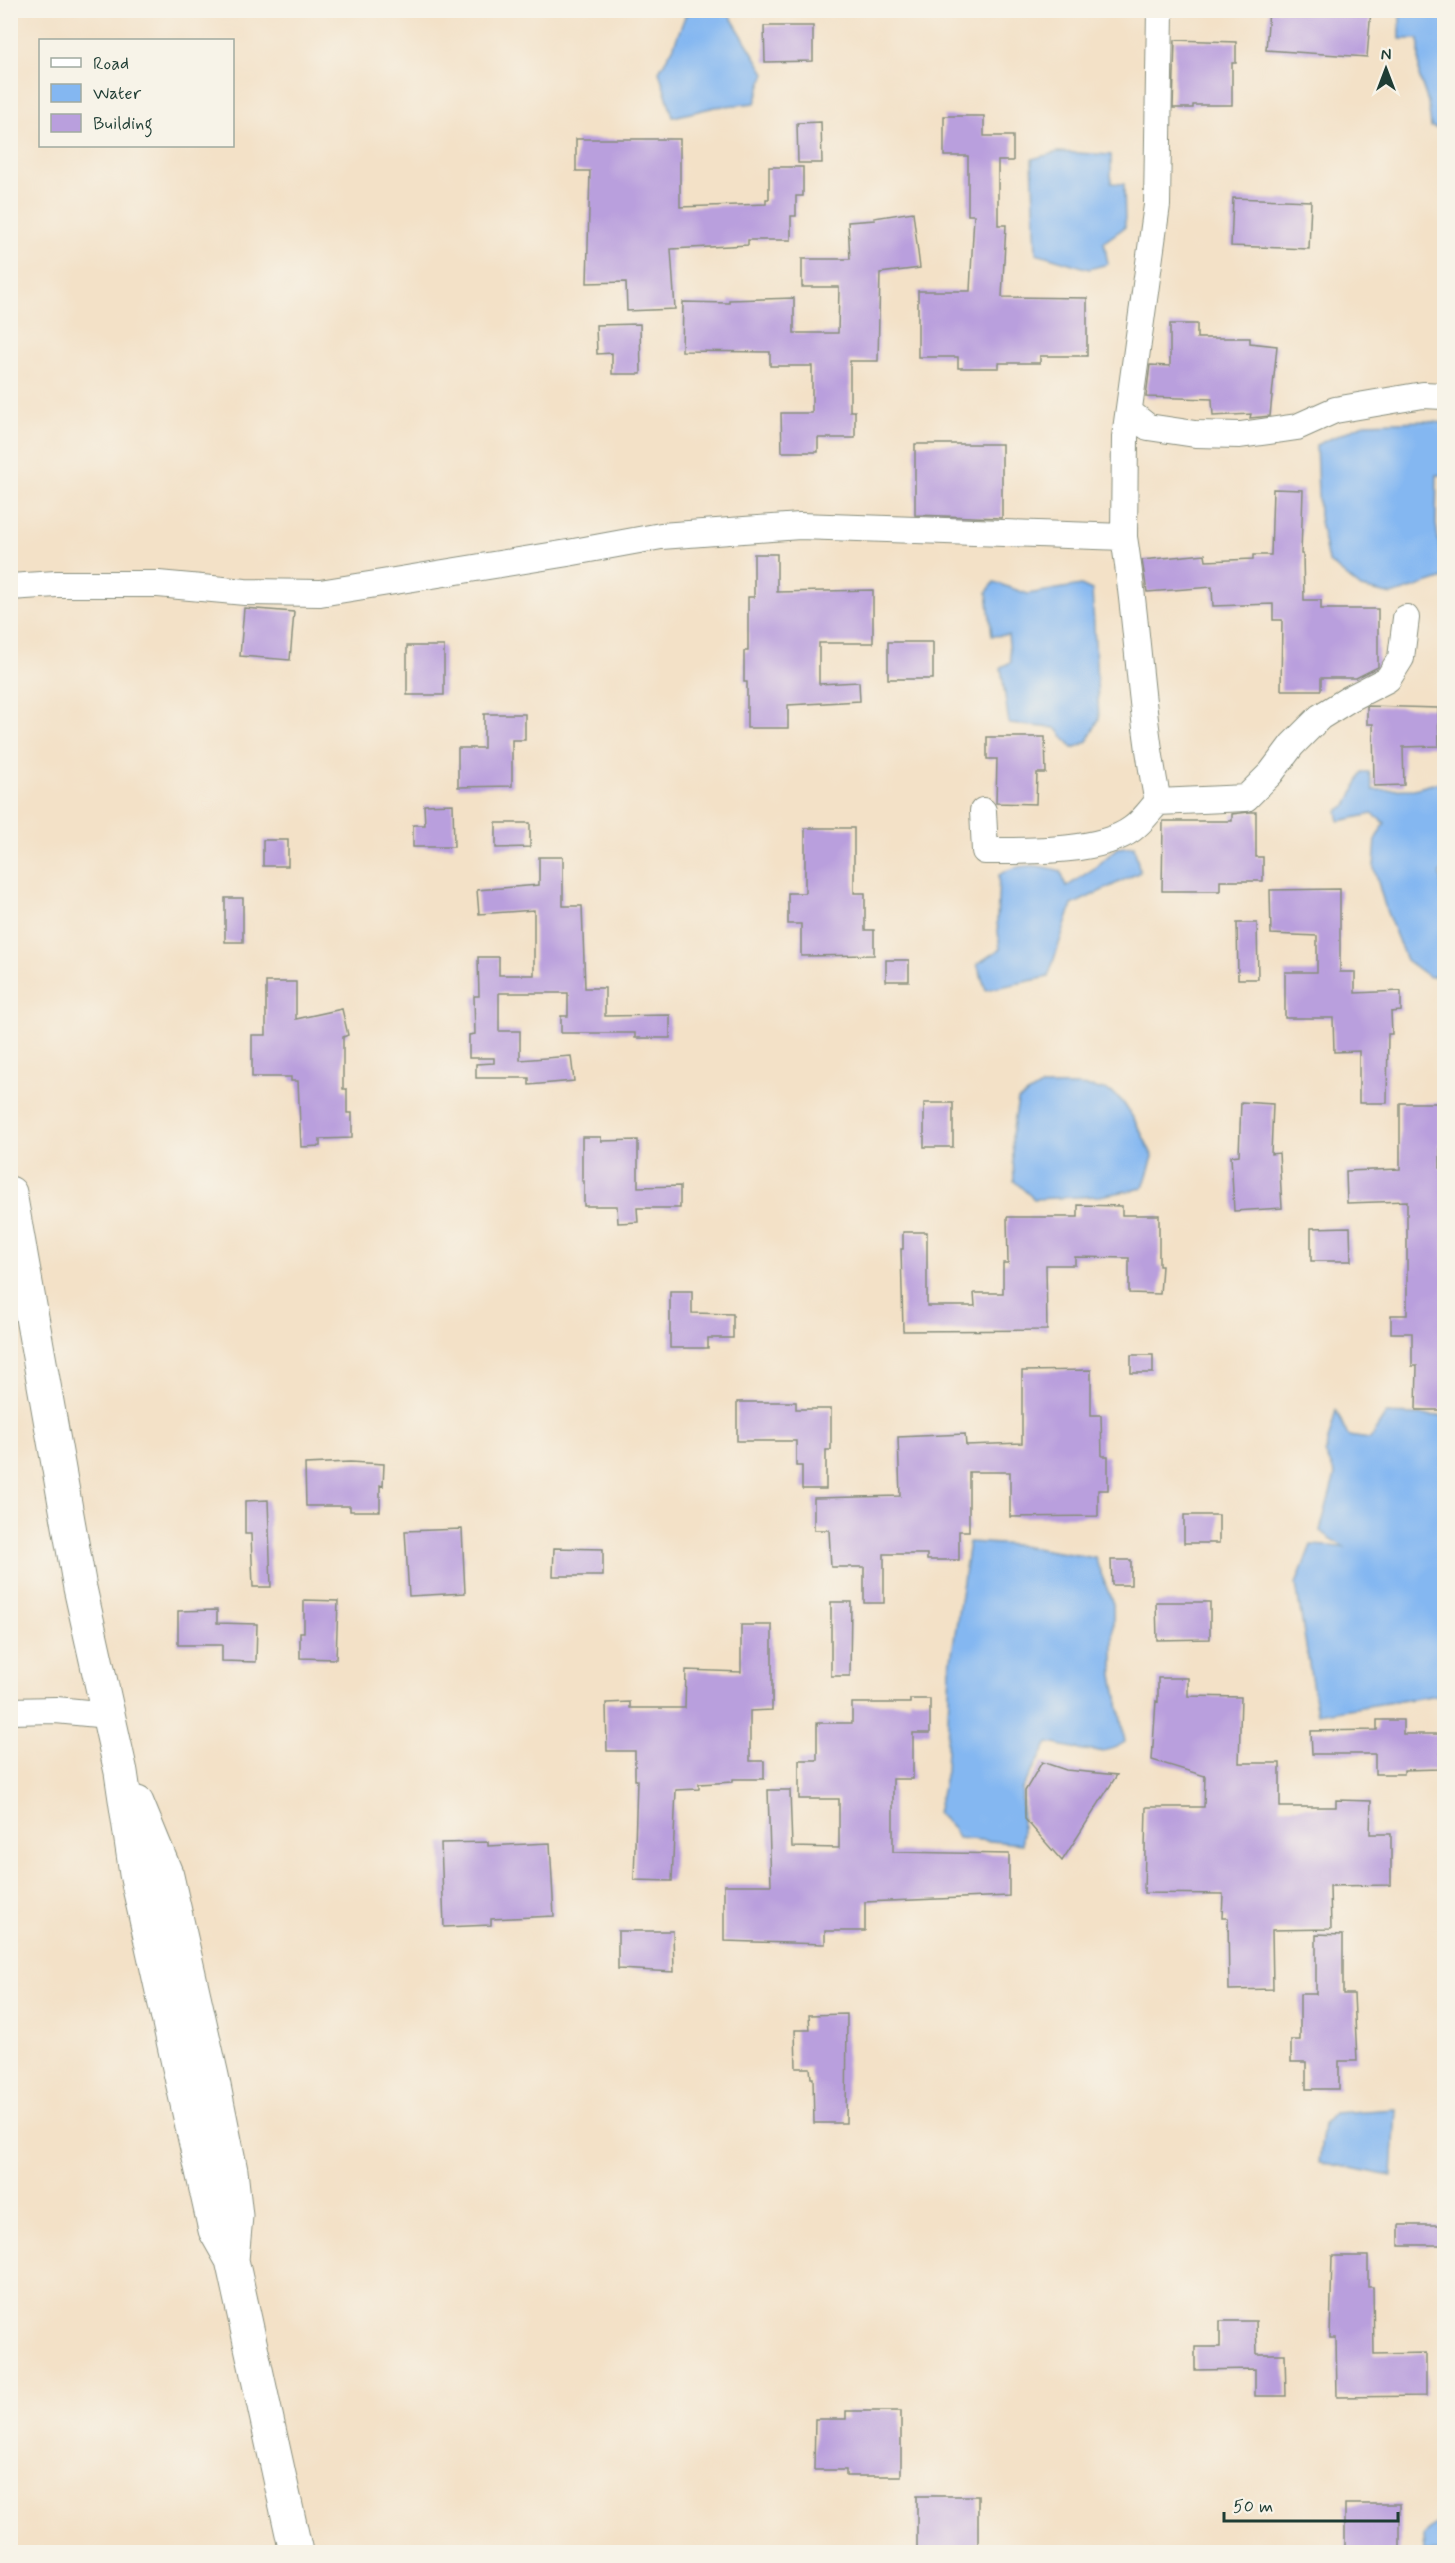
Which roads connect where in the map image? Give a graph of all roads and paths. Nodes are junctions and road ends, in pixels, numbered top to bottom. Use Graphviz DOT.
graph roads {
  1 [pos="1160,10"];
  2 [pos="1444,396"];
  3 [pos="1129,412"];
  4 [pos="1124,537"];
  5 [pos="10,587"];
  6 [pos="1406,618"];
  7 [pos="1158,802"];
  8 [pos="983,811"];
  9 [pos="10,1193"];
  10 [pos="10,1711"];
  11 [pos="108,1715"];
  12 [pos="296,2553"];
  1 -- 3 [label="street"];
  2 -- 3 [label="street"];
  3 -- 4 [label="street"];
  4 -- 5 [label="street"];
  4 -- 7 [label="street"];
  6 -- 7 [label="street"];
  7 -- 8 [label="street"];
  9 -- 11 [label="main road"];
  10 -- 11 [label="street"];
  11 -- 12 [label="main road"];
}
